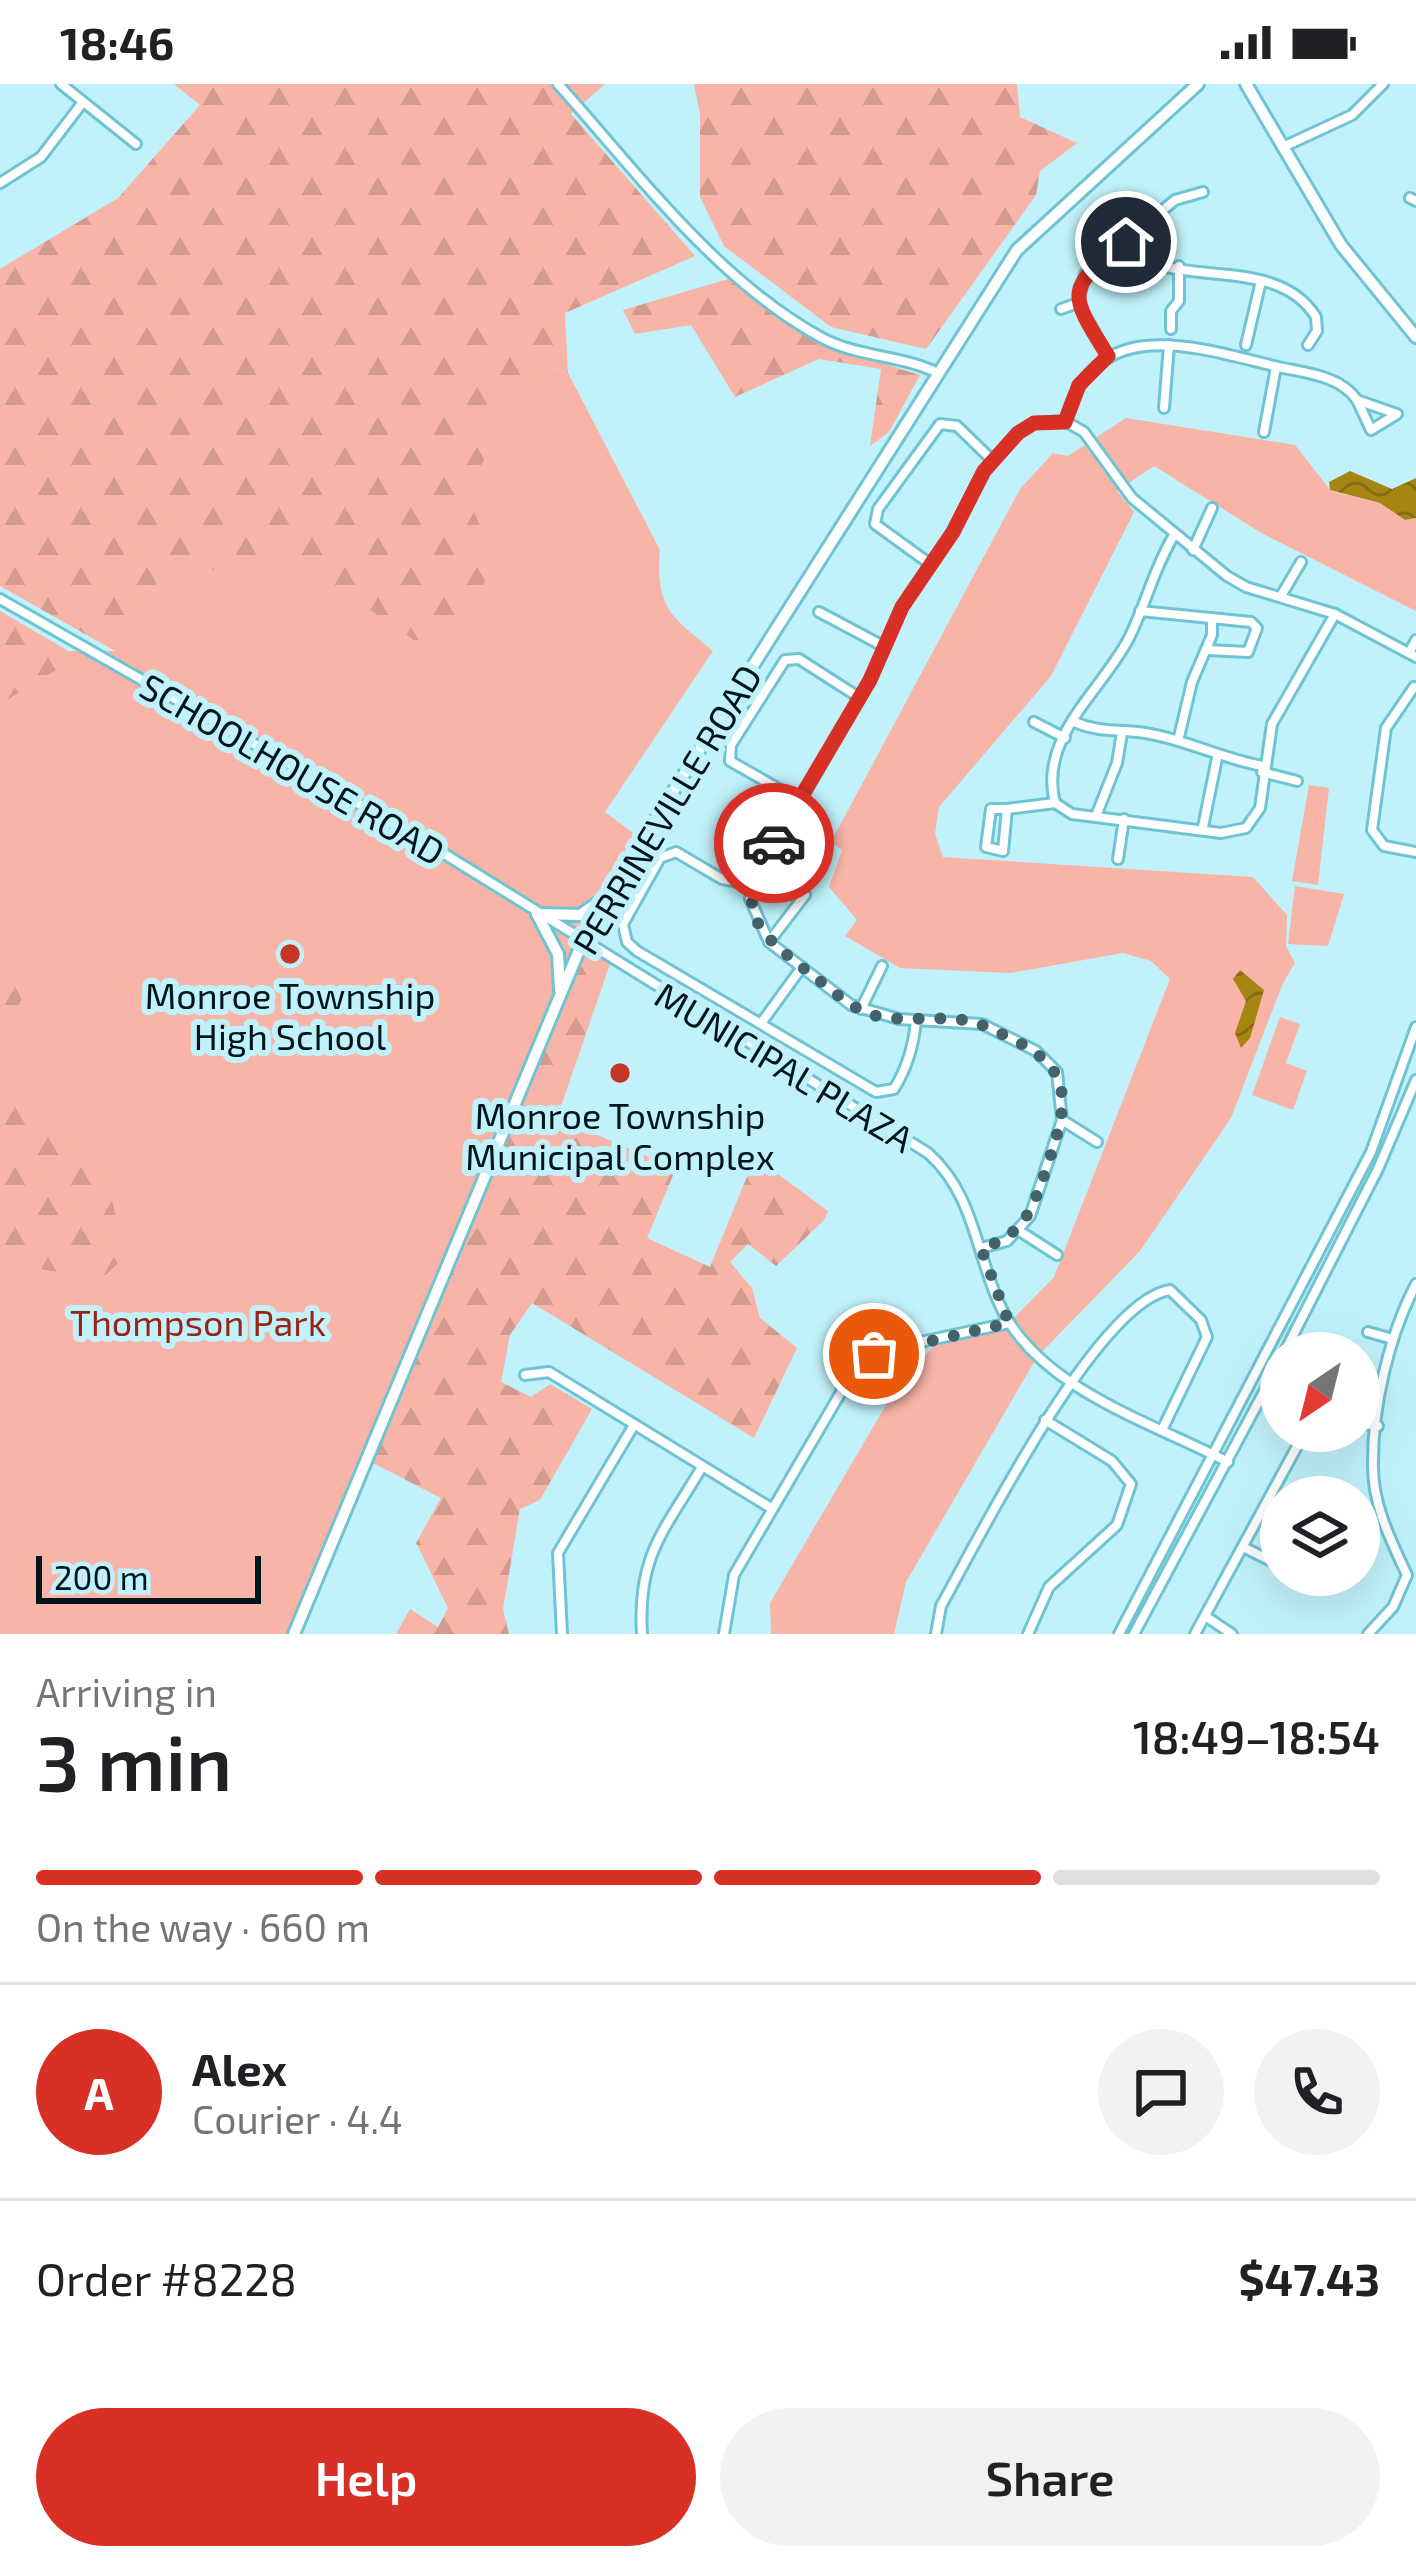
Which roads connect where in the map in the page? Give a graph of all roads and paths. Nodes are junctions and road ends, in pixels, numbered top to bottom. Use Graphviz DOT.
graph roads {
  1 [pos="61,84"];
  2 [pos="558,84"];
  3 [pos="1235,84"];
  4 [pos="1383,84"];
  5 [pos="1200,85"];
  6 [pos="1249,89"];
  7 [pos="83,102"];
  8 [pos="136,144"];
  9 [pos="1283,147"];
  10 [pos="0,183"];
  11 [pos="1203,192"];
  12 [pos="1126,242"];
  13 [pos="1179,266"];
  14 [pos="1261,281"];
  15 [pos="1078,303"];
  16 [pos="1061,309"];
  17 [pos="1171,329"];
  18 [pos="1416,337"];
  19 [pos="1169,345"];
  20 [pos="1246,345"];
  21 [pos="1309,345"];
  22 [pos="1108,356"];
  23 [pos="1276,367"];
  24 [pos="937,372"];
  25 [pos="1357,400"];
  26 [pos="1164,408"];
  27 [pos="1065,422"];
  28 [pos="1264,432"];
  29 [pos="993,461"];
  30 [pos="1212,508"];
  31 [pos="1174,535"];
  32 [pos="1193,550"];
  33 [pos="1301,562"];
  34 [pos="930,564"];
  35 [pos="1281,596"];
  36 [pos="0,599"];
  37 [pos="1141,611"];
  38 [pos="819,612"];
  39 [pos="1335,614"];
  40 [pos="1212,618"];
  41 [pos="1416,640"];
  42 [pos="885,647"];
  43 [pos="1207,650"];
  44 [pos="1412,655"];
  45 [pos="1414,687"];
  46 [pos="860,698"];
  47 [pos="1034,722"];
  48 [pos="1072,722"];
  49 [pos="1122,733"];
  50 [pos="1065,738"];
  51 [pos="1178,741"];
  52 [pos="1217,758"];
  53 [pos="1263,769"];
  54 [pos="1297,782"];
  55 [pos="800,801"];
  56 [pos="1055,803"];
  57 [pos="1007,809"];
  58 [pos="1096,816"];
  59 [pos="1124,819"];
  60 [pos="1203,828"];
  61 [pos="1416,852"];
  62 [pos="1118,859"];
  63 [pos="751,887"];
  64 [pos="609,892"];
  65 [pos="537,914"];
  66 [pos="769,941"];
  67 [pos="582,944"];
  68 [pos="802,967"];
  69 [pos="882,967"];
  70 [pos="559,999"];
  71 [pos="861,1009"];
  72 [pos="916,1020"];
  73 [pos="762,1022"];
  74 [pos="1416,1027"];
  75 [pos="1416,1080"];
  76 [pos="1062,1120"];
  77 [pos="1097,1142"];
  78 [pos="1018,1230"];
  79 [pos="981,1248"];
  80 [pos="1057,1256"];
  81 [pos="1416,1284"];
  82 [pos="1009,1323"];
  83 [pos="1295,1332"];
  84 [pos="1380,1335"];
  85 [pos="1389,1337"];
  86 [pos="525,1375"];
  87 [pos="1071,1382"];
  88 [pos="1260,1400"];
  89 [pos="1380,1410"];
  90 [pos="1045,1420"];
  91 [pos="634,1425"];
  92 [pos="1163,1428"];
  93 [pos="1294,1452"];
  94 [pos="1375,1452"];
  95 [pos="1216,1456"];
  96 [pos="1228,1462"];
  97 [pos="702,1467"];
  98 [pos="772,1508"];
  99 [pos="1243,1547"];
  100 [pos="1260,1556"];
  101 [pos="1205,1616"];
  102 [pos="294,1634"];
  103 [pos="562,1634"];
  104 [pos="642,1634"];
  105 [pos="724,1634"];
  106 [pos="936,1634"];
  107 [pos="1028,1634"];
  108 [pos="1119,1634"];
  109 [pos="1133,1634"];
  110 [pos="1195,1634"];
  111 [pos="1232,1634"];
  112 [pos="1368,1634"];
  1 -- 7 [label="street"];
  2 -- 24 [label="street"];
  3 -- 6 [label="street"];
  4 -- 9 [label="street"];
  5 -- 24 [label="street, PERRINEVILLE ROAD"];
  6 -- 9 [label="street"];
  7 -- 8 [label="street"];
  7 -- 10 [label="street"];
  9 -- 18 [label="street"];
  11 -- 12 [label="street"];
  12 -- 13 [label="street"];
  12 -- 15 [label="street"];
  13 -- 14 [label="street"];
  13 -- 17 [label="street"];
  14 -- 20 [label="street"];
  14 -- 21 [label="street"];
  15 -- 16 [label="street"];
  15 -- 22 [label="street"];
  19 -- 22 [label="street"];
  19 -- 23 [label="street"];
  19 -- 26 [label="street"];
  22 -- 27 [label="street"];
  23 -- 25 [label="street"];
  23 -- 28 [label="street"];
  24 -- 64 [label="street, PERRINEVILLE ROAD"];
  25 -- 25 [label="street"];
  27 -- 29 [label="street"];
  27 -- 31 [label="street"];
  29 -- 34 [label="street"];
  29 -- 34 [label="street"];
  30 -- 32 [label="street"];
  31 -- 32 [label="street"];
  31 -- 37 [label="street"];
  32 -- 35 [label="street"];
  33 -- 35 [label="street"];
  34 -- 42 [label="street"];
  35 -- 39 [label="street"];
  36 -- 65 [label="street, SCHOOLHOUSE ROAD"];
  37 -- 40 [label="street"];
  37 -- 48 [label="street"];
  38 -- 42 [label="street"];
  39 -- 44 [label="street"];
  39 -- 53 [label="street"];
  40 -- 43 [label="street"];
  40 -- 43 [label="street"];
  41 -- 44 [label="street"];
  42 -- 46 [label="street"];
  43 -- 51 [label="street"];
  45 -- 61 [label="street"];
  46 -- 55 [label="street"];
  46 -- 55 [label="street"];
  47 -- 50 [label="street"];
  48 -- 49 [label="street"];
  48 -- 50 [label="street"];
  49 -- 51 [label="street"];
  49 -- 58 [label="street"];
  50 -- 56 [label="street"];
  51 -- 52 [label="street"];
  52 -- 53 [label="street"];
  52 -- 60 [label="street"];
  53 -- 54 [label="street"];
  53 -- 60 [label="street"];
  55 -- 63 [label="street"];
  56 -- 57 [label="street"];
  56 -- 58 [label="street"];
  57 -- 57 [label="street"];
  58 -- 59 [label="street"];
  59 -- 60 [label="street"];
  59 -- 62 [label="street"];
  63 -- 66 [label="street"];
  63 -- 66 [label="street"];
  63 -- 73 [label="street"];
  64 -- 65 [label="street"];
  64 -- 67 [label="street, PERRINEVILLE ROAD"];
  65 -- 67 [label="street, SCHOOLHOUSE ROAD"];
  65 -- 70 [label="street"];
  66 -- 68 [label="street"];
  67 -- 70 [label="street, PERRINEVILLE ROAD"];
  67 -- 79 [label="street, MUNICIPAL PLAZA"];
  68 -- 71 [label="street"];
  68 -- 73 [label="street"];
  69 -- 71 [label="street"];
  70 -- 102 [label="street, PERRINEVILLE ROAD"];
  71 -- 72 [label="street"];
  72 -- 73 [label="street"];
  72 -- 76 [label="street"];
  74 -- 95 [label="street"];
  75 -- 83 [label="street"];
  76 -- 77 [label="street"];
  76 -- 78 [label="street"];
  78 -- 79 [label="street"];
  78 -- 80 [label="street"];
  79 -- 82 [label="street, MUNICIPAL PLAZA"];
  81 -- 85 [label="street"];
  82 -- 87 [label="street"];
  82 -- 98 [label="street"];
  84 -- 85 [label="street"];
  85 -- 89 [label="street"];
  86 -- 91 [label="street"];
  87 -- 90 [label="street"];
  87 -- 92 [label="street"];
  87 -- 92 [label="street"];
  88 -- 96 [label="street"];
  90 -- 106 [label="street"];
  90 -- 107 [label="street"];
  91 -- 97 [label="street"];
  91 -- 103 [label="street"];
  92 -- 95 [label="street"];
  93 -- 99 [label="street"];
  94 -- 112 [label="street"];
  95 -- 96 [label="street"];
  95 -- 108 [label="street"];
  96 -- 109 [label="street"];
  97 -- 98 [label="street"];
  97 -- 104 [label="street"];
  98 -- 105 [label="street"];
  99 -- 100 [label="street"];
  99 -- 101 [label="street"];
  101 -- 110 [label="street"];
  101 -- 111 [label="street"];
}
